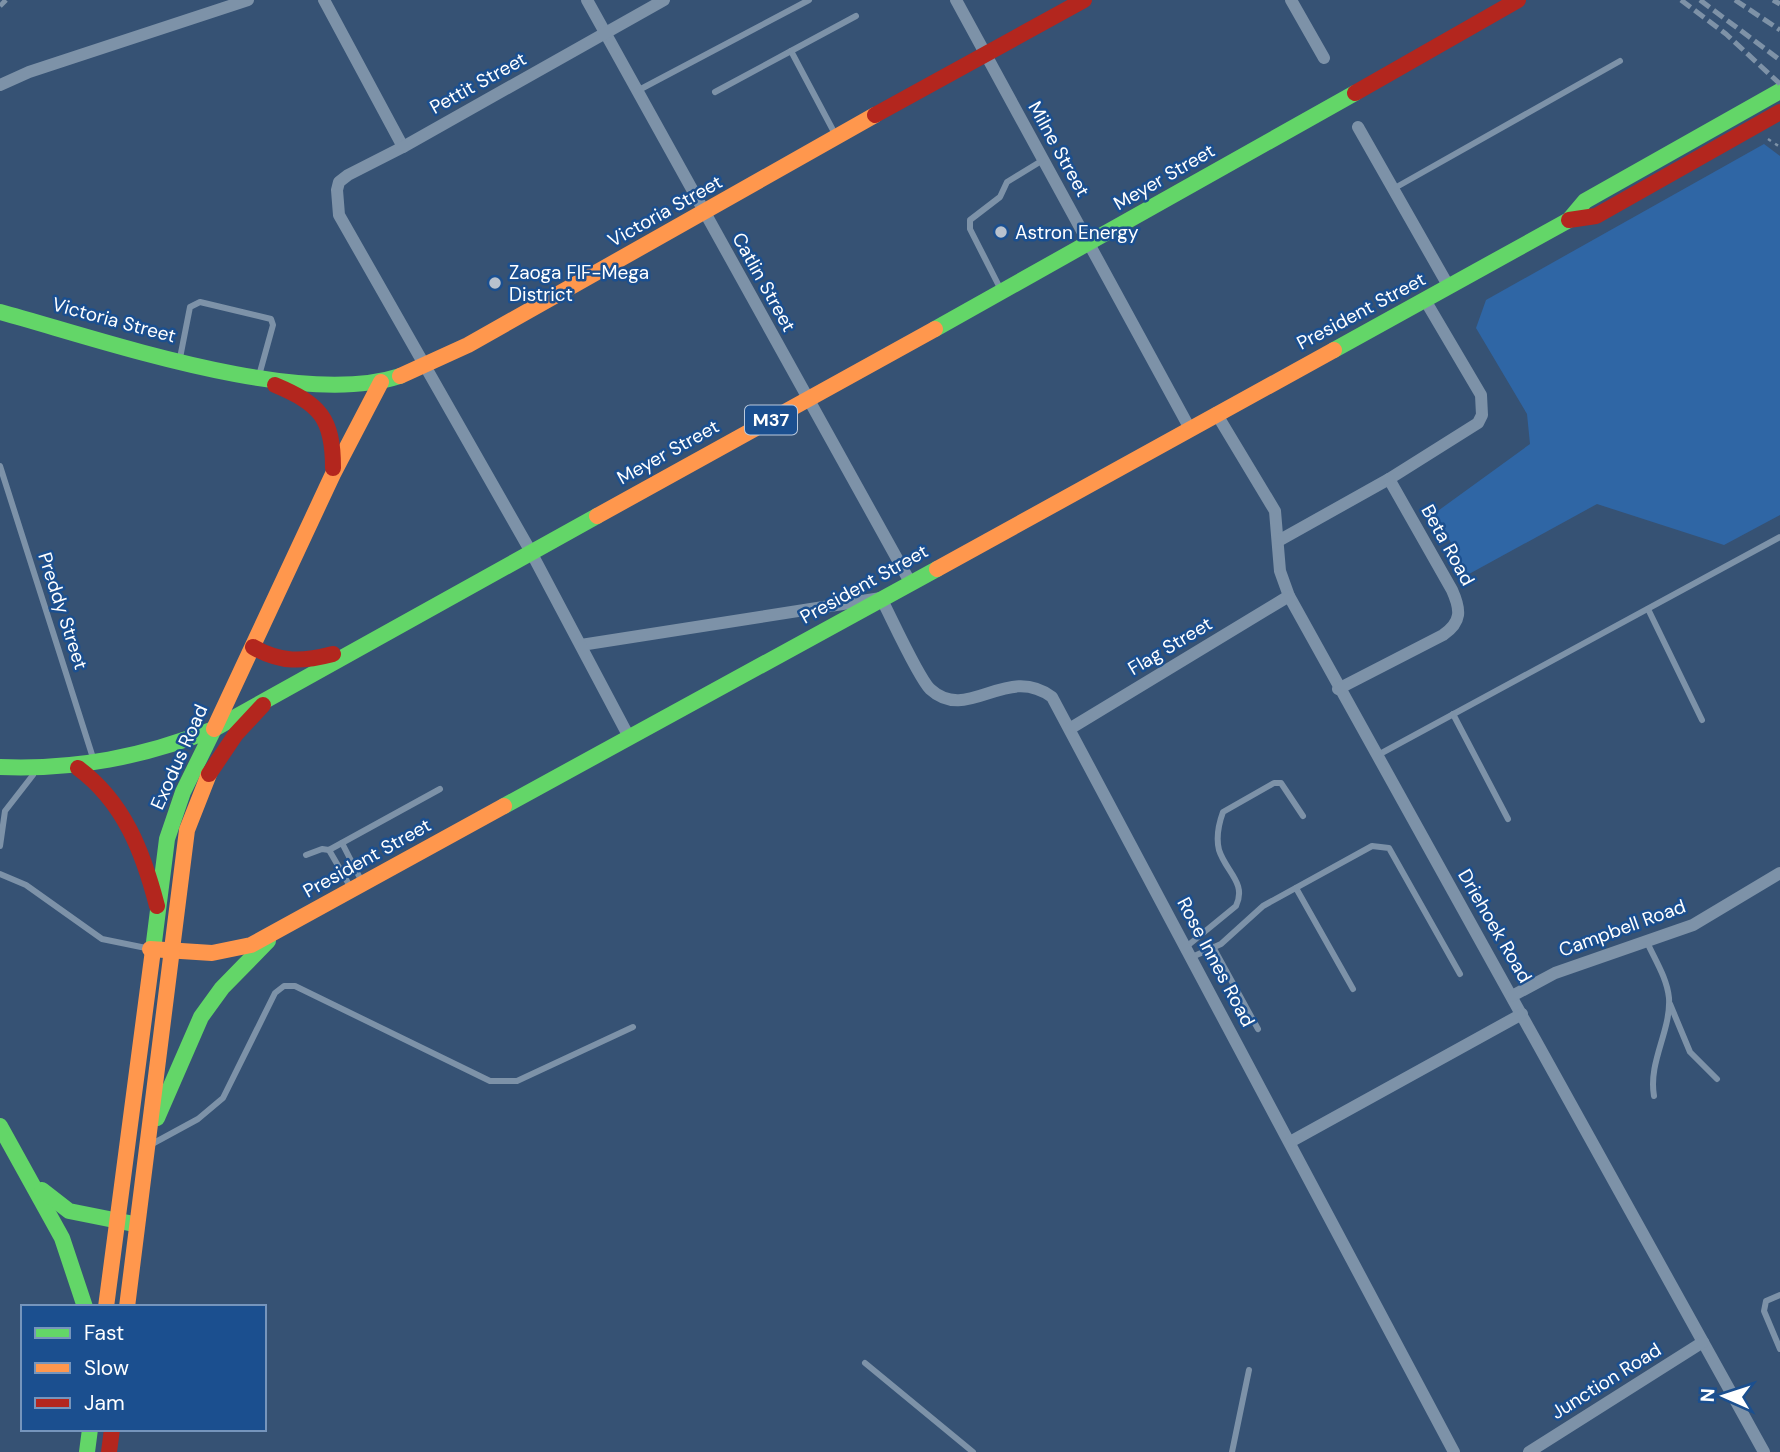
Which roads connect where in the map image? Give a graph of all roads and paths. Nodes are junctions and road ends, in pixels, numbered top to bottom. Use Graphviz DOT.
graph roads {
  1 [pos="248,0"];
  2 [pos="324,0"];
  3 [pos="587,0"];
  4 [pos="664,0"];
  5 [pos="809,0"];
  6 [pos="956,0"];
  7 [pos="1084,0"];
  8 [pos="1291,0"];
  9 [pos="1518,0"];
  10 [pos="856,16"];
  11 [pos="605,33"];
  12 [pos="791,51"];
  13 [pos="984,53"];
  14 [pos="1324,58"];
  15 [pos="1620,61"];
  16 [pos="0,86"];
  17 [pos="637,91"];
  18 [pos="1780,91"];
  19 [pos="715,92"];
  20 [pos="1780,112"];
  21 [pos="1358,127"];
  22 [pos="836,137"];
  23 [pos="403,147"];
  24 [pos="1043,159"];
  25 [pos="1393,188"];
  26 [pos="703,214"];
  27 [pos="1569,220"];
  28 [pos="1090,243"];
  29 [pos="1450,287"];
  30 [pos="1002,292"];
  31 [pos="1425,300"];
  32 [pos="0,312"];
  33 [pos="180,360"];
  34 [pos="424,364"];
  35 [pos="263,378"];
  36 [pos="381,382"];
  37 [pos="807,400"];
  38 [pos="1216,413"];
  39 [pos="1189,427"];
  40 [pos="0,466"];
  41 [pos="333,474"];
  42 [pos="1389,479"];
  43 [pos="1780,537"];
  44 [pos="1280,540"];
  45 [pos="531,552"];
  46 [pos="909,582"];
  47 [pos="1289,596"];
  48 [pos="881,598"];
  49 [pos="1648,609"];
  50 [pos="582,645"];
  51 [pos="365,646"];
  52 [pos="253,647"];
  53 [pos="1338,689"];
  54 [pos="269,699"];
  55 [pos="1453,714"];
  56 [pos="1702,720"];
  57 [pos="1071,728"];
  58 [pos="214,729"];
  59 [pos="629,737"];
  60 [pos="1376,756"];
  61 [pos="95,766"];
  62 [pos="0,767"];
  63 [pos="78,768"];
  64 [pos="39,770"];
  65 [pos="440,789"];
  66 [pos="3,811"];
  67 [pos="1303,816"];
  68 [pos="1508,819"];
  69 [pos="342,844"];
  70 [pos="0,846"];
  71 [pos="329,850"];
  72 [pos="306,855"];
  73 [pos="0,874"];
  74 [pos="1778,877"];
  75 [pos="358,887"];
  76 [pos="1296,888"];
  77 [pos="157,906"];
  78 [pos="278,931"];
  79 [pos="1647,942"];
  80 [pos="1213,947"];
  81 [pos="150,949"];
  82 [pos="171,952"];
  83 [pos="1189,952"];
  84 [pos="1460,974"];
  85 [pos="1353,989"];
  86 [pos="1512,996"];
  87 [pos="1669,1003"];
  88 [pos="1522,1014"];
  89 [pos="633,1027"];
  90 [pos="1258,1029"];
  91 [pos="1717,1080"];
  92 [pos="1654,1096"];
  93 [pos="0,1126"];
  94 [pos="147,1140"];
  95 [pos="1290,1142"];
  96 [pos="30,1180"];
  97 [pos="117,1221"];
  98 [pos="137,1224"];
  99 [pos="1780,1295"];
  100 [pos="84,1305"];
  101 [pos="106,1305"];
  102 [pos="127,1305"];
  103 [pos="1703,1342"];
  104 [pos="1780,1349"];
  105 [pos="865,1363"];
  106 [pos="1249,1370"];
  107 [pos="90,1431"];
  108 [pos="112,1431"];
  109 [pos="87,1452"];
  110 [pos="109,1452"];
  111 [pos="972,1452"];
  112 [pos="1232,1452"];
  113 [pos="1454,1452"];
  114 [pos="1529,1452"];
  115 [pos="1763,1452"];
  1 -- 16 [label="street"];
  2 -- 23 [label="street"];
  3 -- 11 [label="street, Catlin Street"];
  4 -- 11 [label="street, Pettit Street"];
  5 -- 17 [label="lane"];
  6 -- 13 [label="street, Milne Street"];
  7 -- 13 [label="street, Victoria Street"];
  8 -- 14 [label="street"];
  9 -- 28 [label="street, Meyer Street / M37"];
  10 -- 12 [label="lane"];
  11 -- 17 [label="street, Catlin Street"];
  11 -- 23 [label="street, Pettit Street"];
  12 -- 19 [label="lane"];
  12 -- 22 [label="lane"];
  13 -- 22 [label="street, Victoria Street"];
  13 -- 24 [label="street, Milne Street"];
  15 -- 25 [label="lane"];
  17 -- 26 [label="street, Catlin Street"];
  18 -- 27 [label="street, President Street"];
  20 -- 27 [label="street, President Street"];
  21 -- 25 [label="street"];
  22 -- 26 [label="street, Victoria Street"];
  23 -- 34 [label="street, Pettit Street"];
  24 -- 28 [label="street, Milne Street"];
  24 -- 30 [label="lane"];
  25 -- 29 [label="street"];
  26 -- 34 [label="street, Victoria Street"];
  26 -- 37 [label="street, Catlin Street"];
  27 -- 29 [label="street, President Street"];
  28 -- 30 [label="street, Meyer Street / M37"];
  28 -- 39 [label="street, Milne Street"];
  29 -- 31 [label="street, President Street"];
  30 -- 37 [label="street, Meyer Street / M37"];
  31 -- 38 [label="street, President Street"];
  31 -- 42 [label="street"];
  32 -- 33 [label="street, Victoria Street"];
  33 -- 35 [label="street, Victoria Street"];
  33 -- 35 [label="lane"];
  34 -- 36 [label="street, Victoria Street"];
  34 -- 45 [label="street"];
  35 -- 36 [label="street, Victoria Street"];
  35 -- 41 [label="street"];
  36 -- 41 [label="street, Exodus Road"];
  37 -- 45 [label="street, Meyer Street / M37"];
  37 -- 46 [label="street, Catlin Street"];
  38 -- 39 [label="street, President Street"];
  38 -- 44 [label="street, Driehoek Road"];
  39 -- 46 [label="street, President Street"];
  40 -- 61 [label="lane, Preddy Street"];
  41 -- 52 [label="street, Exodus Road"];
  42 -- 44 [label="street"];
  42 -- 53 [label="street, Beta Road"];
  43 -- 49 [label="lane"];
  44 -- 47 [label="street, Driehoek Road"];
  45 -- 50 [label="street"];
  45 -- 51 [label="street, Meyer Street / M37"];
  46 -- 48 [label="street, President Street"];
  47 -- 53 [label="street, Driehoek Road"];
  47 -- 57 [label="street, Flag Street"];
  48 -- 50 [label="street"];
  48 -- 57 [label="street, Rose Innes Road"];
  48 -- 59 [label="street, President Street"];
  49 -- 55 [label="lane"];
  49 -- 56 [label="lane"];
  50 -- 59 [label="street"];
  51 -- 52 [label="street"];
  51 -- 54 [label="street, Meyer Street / M37"];
  52 -- 58 [label="street, Exodus Road"];
  53 -- 60 [label="street, Driehoek Road"];
  54 -- 58 [label="street, Meyer Street / M37"];
  54 -- 82 [label="street"];
  55 -- 60 [label="lane"];
  55 -- 68 [label="lane"];
  57 -- 83 [label="street, Rose Innes Road"];
  58 -- 61 [label="street, Meyer Street / M37"];
  58 -- 77 [label="street, Exodus Road"];
  59 -- 75 [label="street, President Street"];
  60 -- 86 [label="street, Driehoek Road"];
  61 -- 63 [label="street, Meyer Street / M37"];
  62 -- 64 [label="street, Meyer Street / M37"];
  63 -- 64 [label="street, Meyer Street / M37"];
  63 -- 77 [label="street"];
  64 -- 66 [label="lane"];
  65 -- 69 [label="lane"];
  66 -- 70 [label="lane"];
  67 -- 83 [label="lane"];
  69 -- 71 [label="lane"];
  69 -- 75 [label="lane"];
  71 -- 72 [label="lane"];
  71 -- 75 [label="lane"];
  73 -- 81 [label="lane"];
  74 -- 79 [label="street, Campbell Road"];
  75 -- 78 [label="street, President Street"];
  76 -- 80 [label="lane"];
  76 -- 84 [label="lane"];
  76 -- 85 [label="lane"];
  77 -- 81 [label="street, Exodus Road"];
  78 -- 82 [label="street, President Street"];
  78 -- 94 [label="street"];
  79 -- 86 [label="street, Campbell Road"];
  79 -- 87 [label="lane"];
  80 -- 83 [label="lane"];
  80 -- 90 [label="lane"];
  81 -- 82 [label="street, President Street"];
  81 -- 97 [label="street, Exodus Road"];
  82 -- 94 [label="street"];
  83 -- 95 [label="street, Rose Innes Road"];
  86 -- 88 [label="street, Driehoek Road"];
  87 -- 91 [label="lane"];
  87 -- 92 [label="lane"];
  88 -- 95 [label="street"];
  88 -- 103 [label="street, Driehoek Road"];
  89 -- 94 [label="lane"];
  93 -- 96 [label="street"];
  94 -- 98 [label="street"];
  95 -- 113 [label="street, Rose Innes Road"];
  96 -- 97 [label="street"];
  96 -- 100 [label="street"];
  97 -- 98 [label="street"];
  97 -- 101 [label="street, Exodus Road"];
  98 -- 102 [label="street"];
  99 -- 104 [label="lane"];
  103 -- 114 [label="street, Junction Road"];
  103 -- 115 [label="street, Driehoek Road"];
  105 -- 111 [label="lane"];
  106 -- 112 [label="lane"];
  107 -- 109 [label="street"];
  108 -- 110 [label="street"];
}
